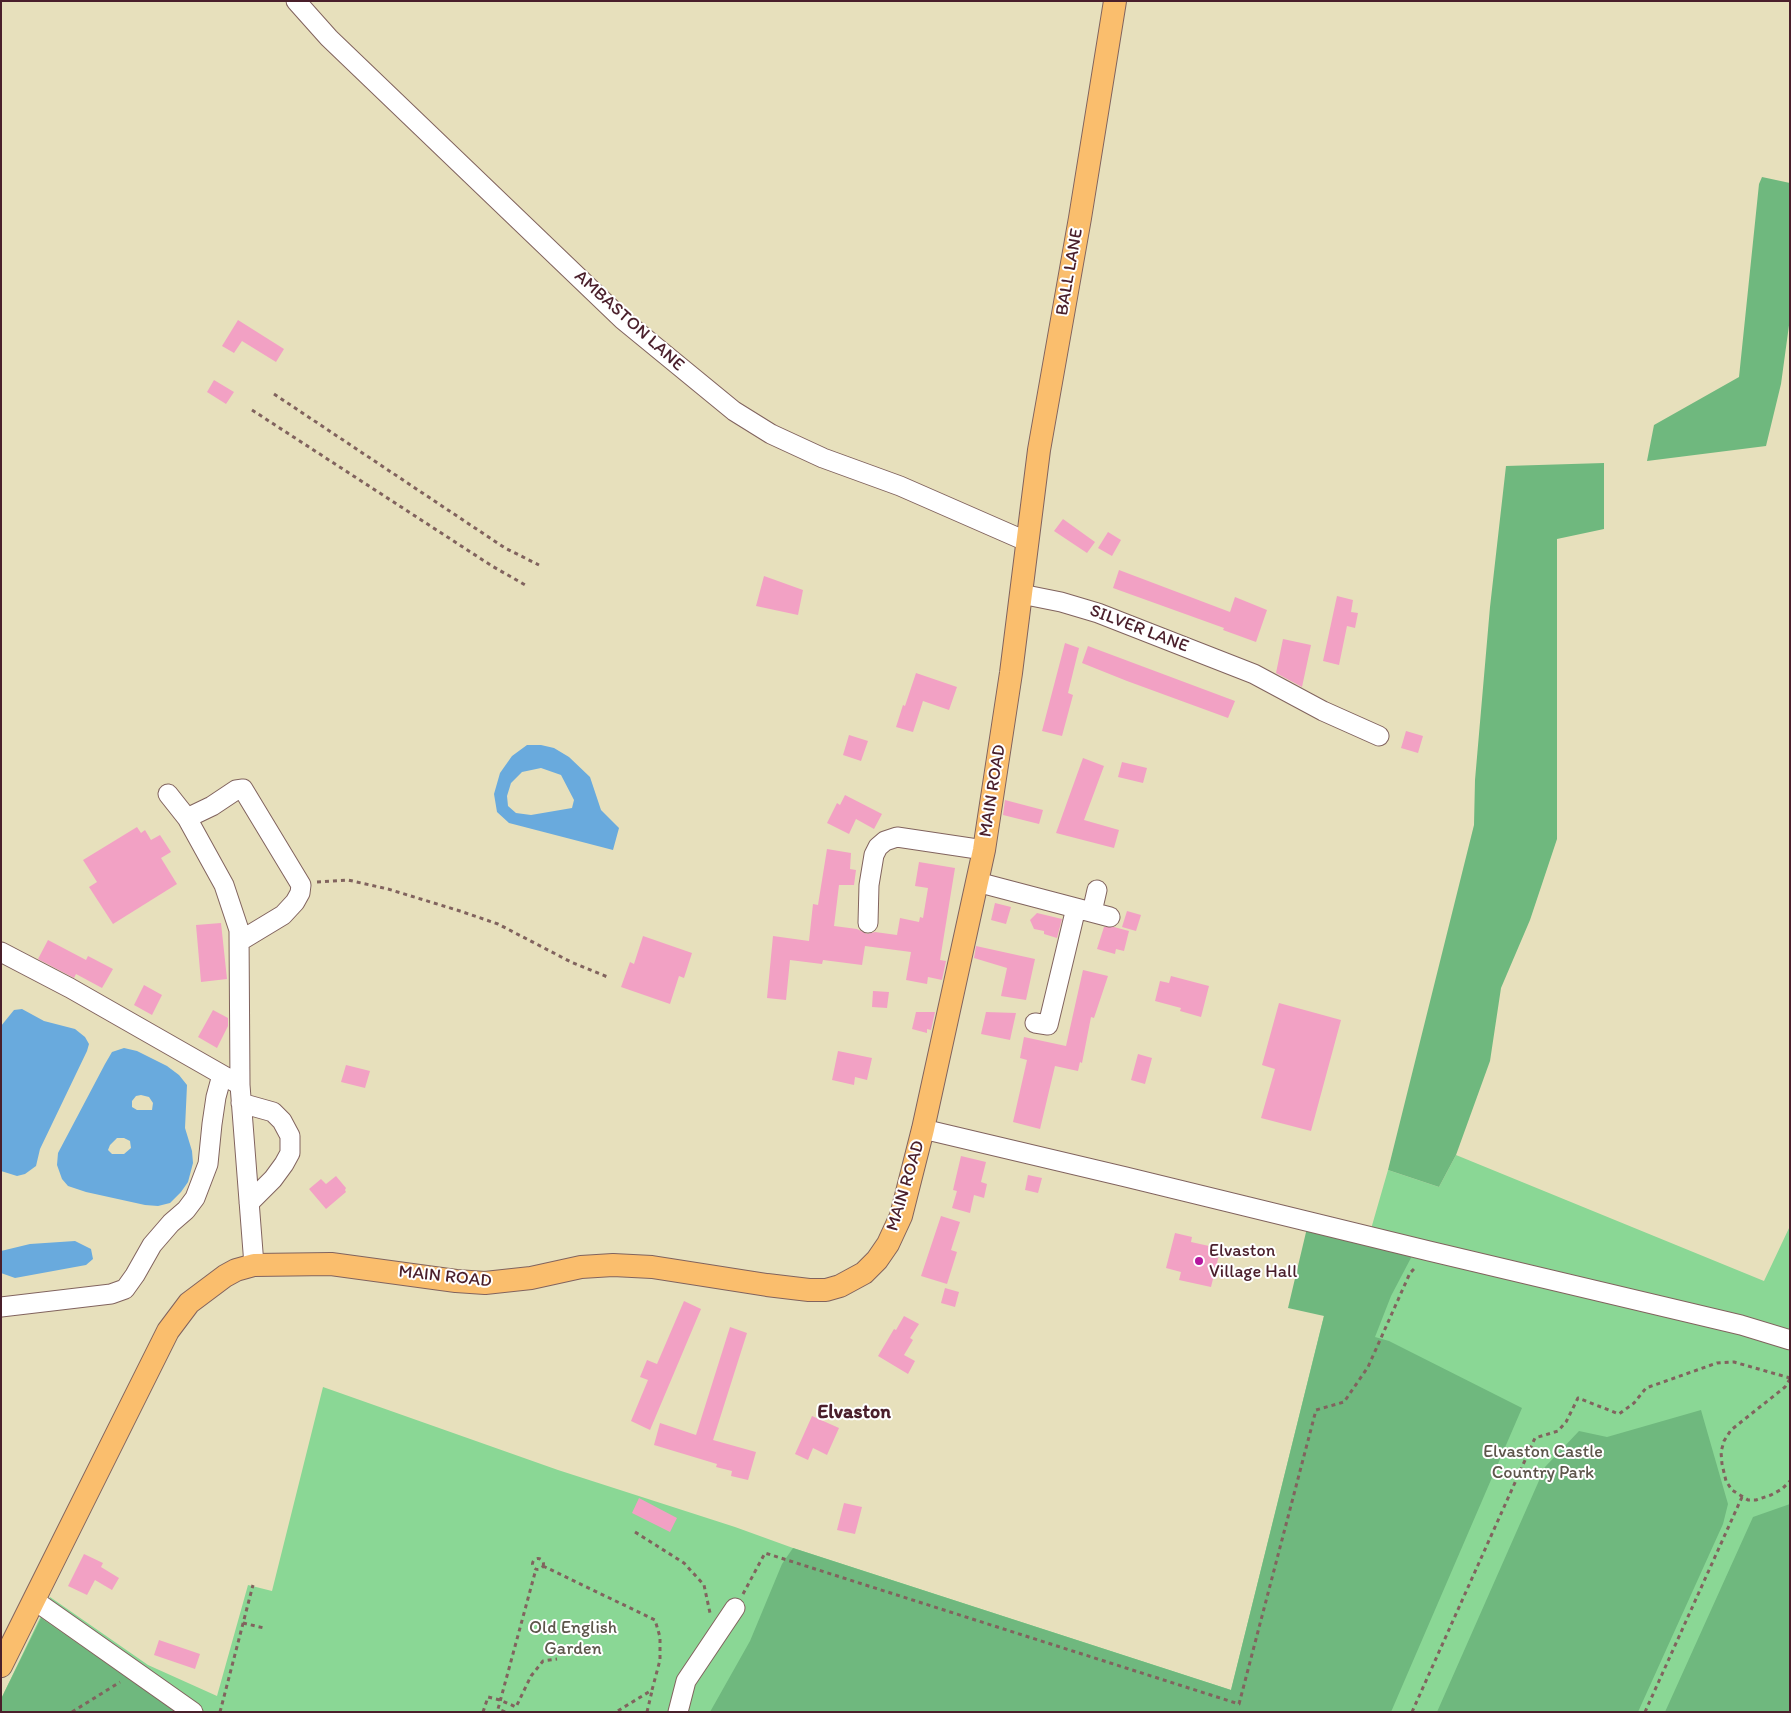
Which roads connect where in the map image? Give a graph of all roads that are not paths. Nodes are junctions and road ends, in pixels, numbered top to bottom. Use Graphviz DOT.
graph roads {
  1 [pos="296,1"];
  2 [pos="1114,1"];
  3 [pos="1028,542"];
  4 [pos="1021,594"];
  5 [pos="1379,736"];
  6 [pos="168,794"];
  7 [pos="187,818"];
  8 [pos="984,850"];
  9 [pos="977,882"];
  10 [pos="1098,890"];
  11 [pos="1092,912"];
  12 [pos="868,923"];
  13 [pos="240,941"];
  14 [pos="1,952"];
  15 [pos="1035,1023"];
  16 [pos="222,1075"];
  17 [pos="240,1094"];
  18 [pos="923,1129"];
  19 [pos="249,1203"];
  20 [pos="254,1265"];
  21 [pos="1,1307"];
  22 [pos="1790,1340"];
  23 [pos="34,1600"];
  24 [pos="735,1608"];
  25 [pos="1,1666"];
  26 [pos="193,1712"];
  27 [pos="678,1712"];
  1 -- 3 [label="street, AMBASTON LANE"];
  2 -- 3 [label="main road, BALL LANE"];
  3 -- 4 [label="main road, MAIN ROAD"];
  4 -- 5 [label="street, SILVER LANE"];
  4 -- 8 [label="main road, MAIN ROAD"];
  6 -- 7 [label="street"];
  7 -- 13 [label="street"];
  7 -- 13 [label="street"];
  8 -- 9 [label="main road, MAIN ROAD"];
  8 -- 12 [label="street"];
  9 -- 11 [label="street"];
  9 -- 18 [label="main road, MAIN ROAD"];
  10 -- 11 [label="street"];
  11 -- 15 [label="street"];
  13 -- 17 [label="street"];
  14 -- 16 [label="street"];
  16 -- 17 [label="street"];
  16 -- 21 [label="street"];
  17 -- 19 [label="street"];
  17 -- 19 [label="street"];
  18 -- 20 [label="main road, MAIN ROAD"];
  18 -- 22 [label="street"];
  19 -- 20 [label="street"];
  20 -- 23 [label="main road, MAIN ROAD"];
  23 -- 25 [label="main road, MAIN ROAD"];
  23 -- 26 [label="street"];
  24 -- 27 [label="street"];
}
